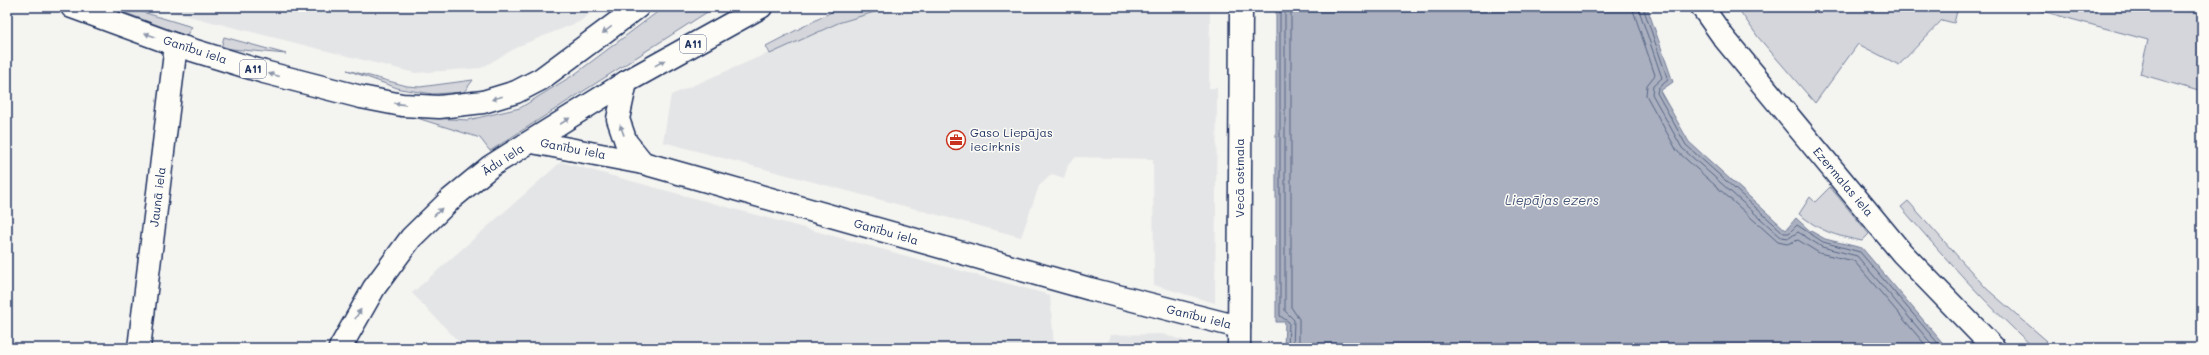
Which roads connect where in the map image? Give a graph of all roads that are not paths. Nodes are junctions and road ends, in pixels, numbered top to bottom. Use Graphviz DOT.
graph roads {
  1 [pos="72,7"];
  2 [pos="638,7"];
  3 [pos="761,7"];
  4 [pos="1241,7"];
  5 [pos="1702,7"];
  6 [pos="105,13"];
  7 [pos="176,45"];
  8 [pos="626,82"];
  9 [pos="532,142"];
  10 [pos="642,163"];
  11 [pos="1239,338"];
  12 [pos="139,348"];
  13 [pos="340,348"];
  14 [pos="1994,348"];
  1 -- 6 [label="main road, Ganību iela / A11"];
  2 -- 7 [label="main road, Ganību iela / A11, one-way"];
  8 -- 3 [label="main road, Ādu iela / A11, one-way"];
  4 -- 11 [label="main road, Vecā ostmala"];
  5 -- 14 [label="main road, Ezermalas iela"];
  7 -- 6 [label="main road, Ganību iela / A11, one-way"];
  7 -- 12 [label="main road, Jaunā iela"];
  9 -- 8 [label="main road, Ādu iela / A11, one-way"];
  10 -- 8 [label="main road, one-way"];
  9 -- 10 [label="main road, Ganību iela"];
  13 -- 9 [label="main road, Ādu iela / A11, one-way"];
  10 -- 11 [label="main road, Ganību iela"];
}
